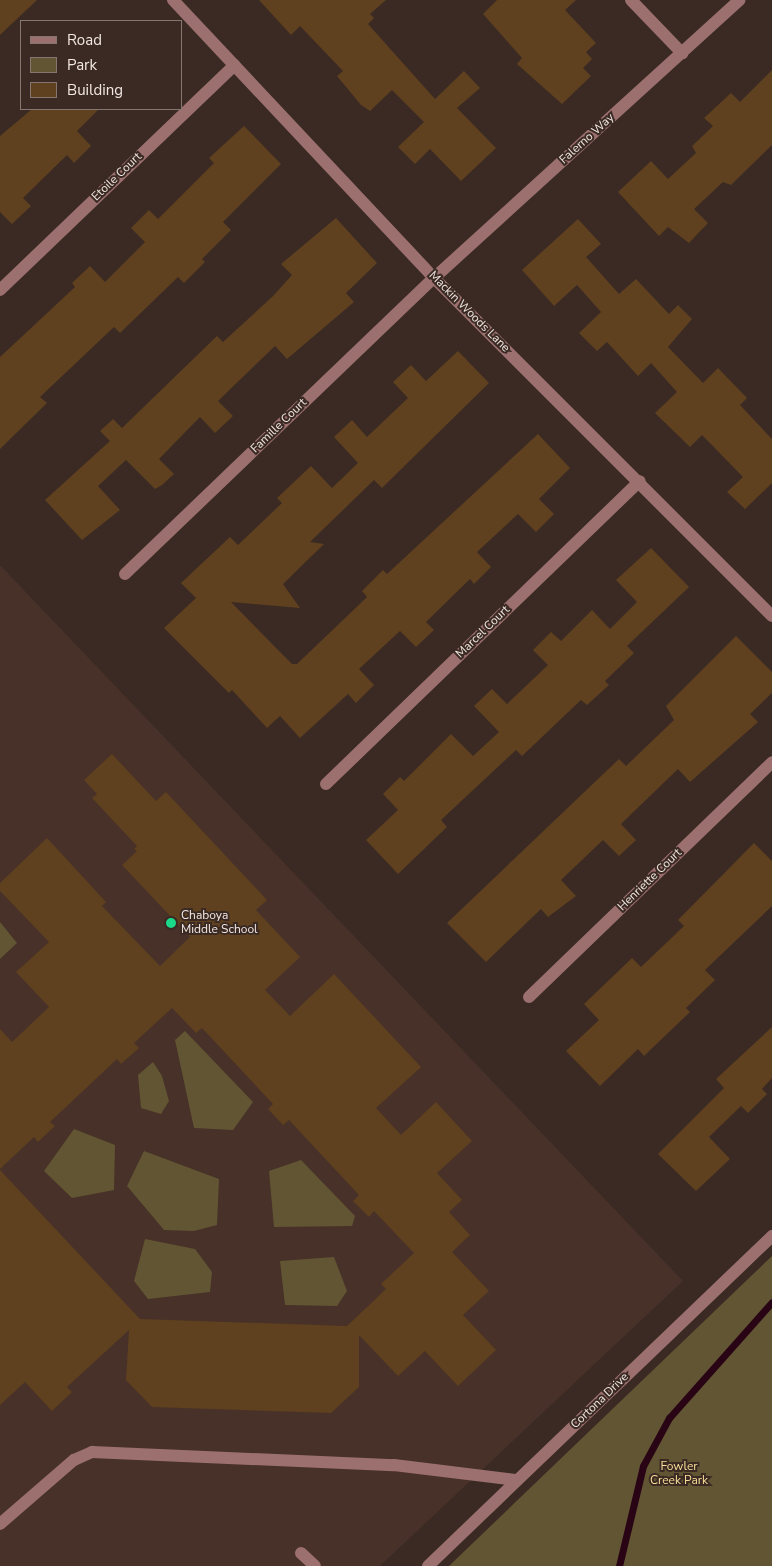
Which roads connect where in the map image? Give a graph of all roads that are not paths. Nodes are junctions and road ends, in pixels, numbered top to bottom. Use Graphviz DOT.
graph roads {
  1 [pos="173,0"];
  2 [pos="631,0"];
  3 [pos="740,0"];
  4 [pos="682,52"];
  5 [pos="235,64"];
  6 [pos="434,278"];
  7 [pos="0,290"];
  8 [pos="640,480"];
  9 [pos="125,574"];
  10 [pos="772,616"];
  11 [pos="772,762"];
  12 [pos="326,784"];
  13 [pos="529,997"];
  14 [pos="772,1236"];
  15 [pos="517,1480"];
  16 [pos="0,1524"];
  17 [pos="301,1553"];
  18 [pos="315,1566"];
  19 [pos="428,1566"];
  1 -- 5 [label="street, Mackin Woods Lane"];
  2 -- 4 [label="street"];
  3 -- 4 [label="street, Falerno Way"];
  4 -- 6 [label="street, Falerno Way"];
  5 -- 6 [label="street, Mackin Woods Lane"];
  5 -- 7 [label="street, Etoile Court"];
  6 -- 8 [label="street, Mackin Woods Lane"];
  6 -- 9 [label="street, Famille Court"];
  8 -- 10 [label="street, Mackin Woods Lane"];
  8 -- 12 [label="street, Marcel Court"];
  11 -- 13 [label="street, Henriette Court"];
  14 -- 15 [label="street, Cortona Drive"];
  15 -- 16 [label="street"];
  15 -- 19 [label="street, Cortona Drive"];
  17 -- 18 [label="street"];
}
